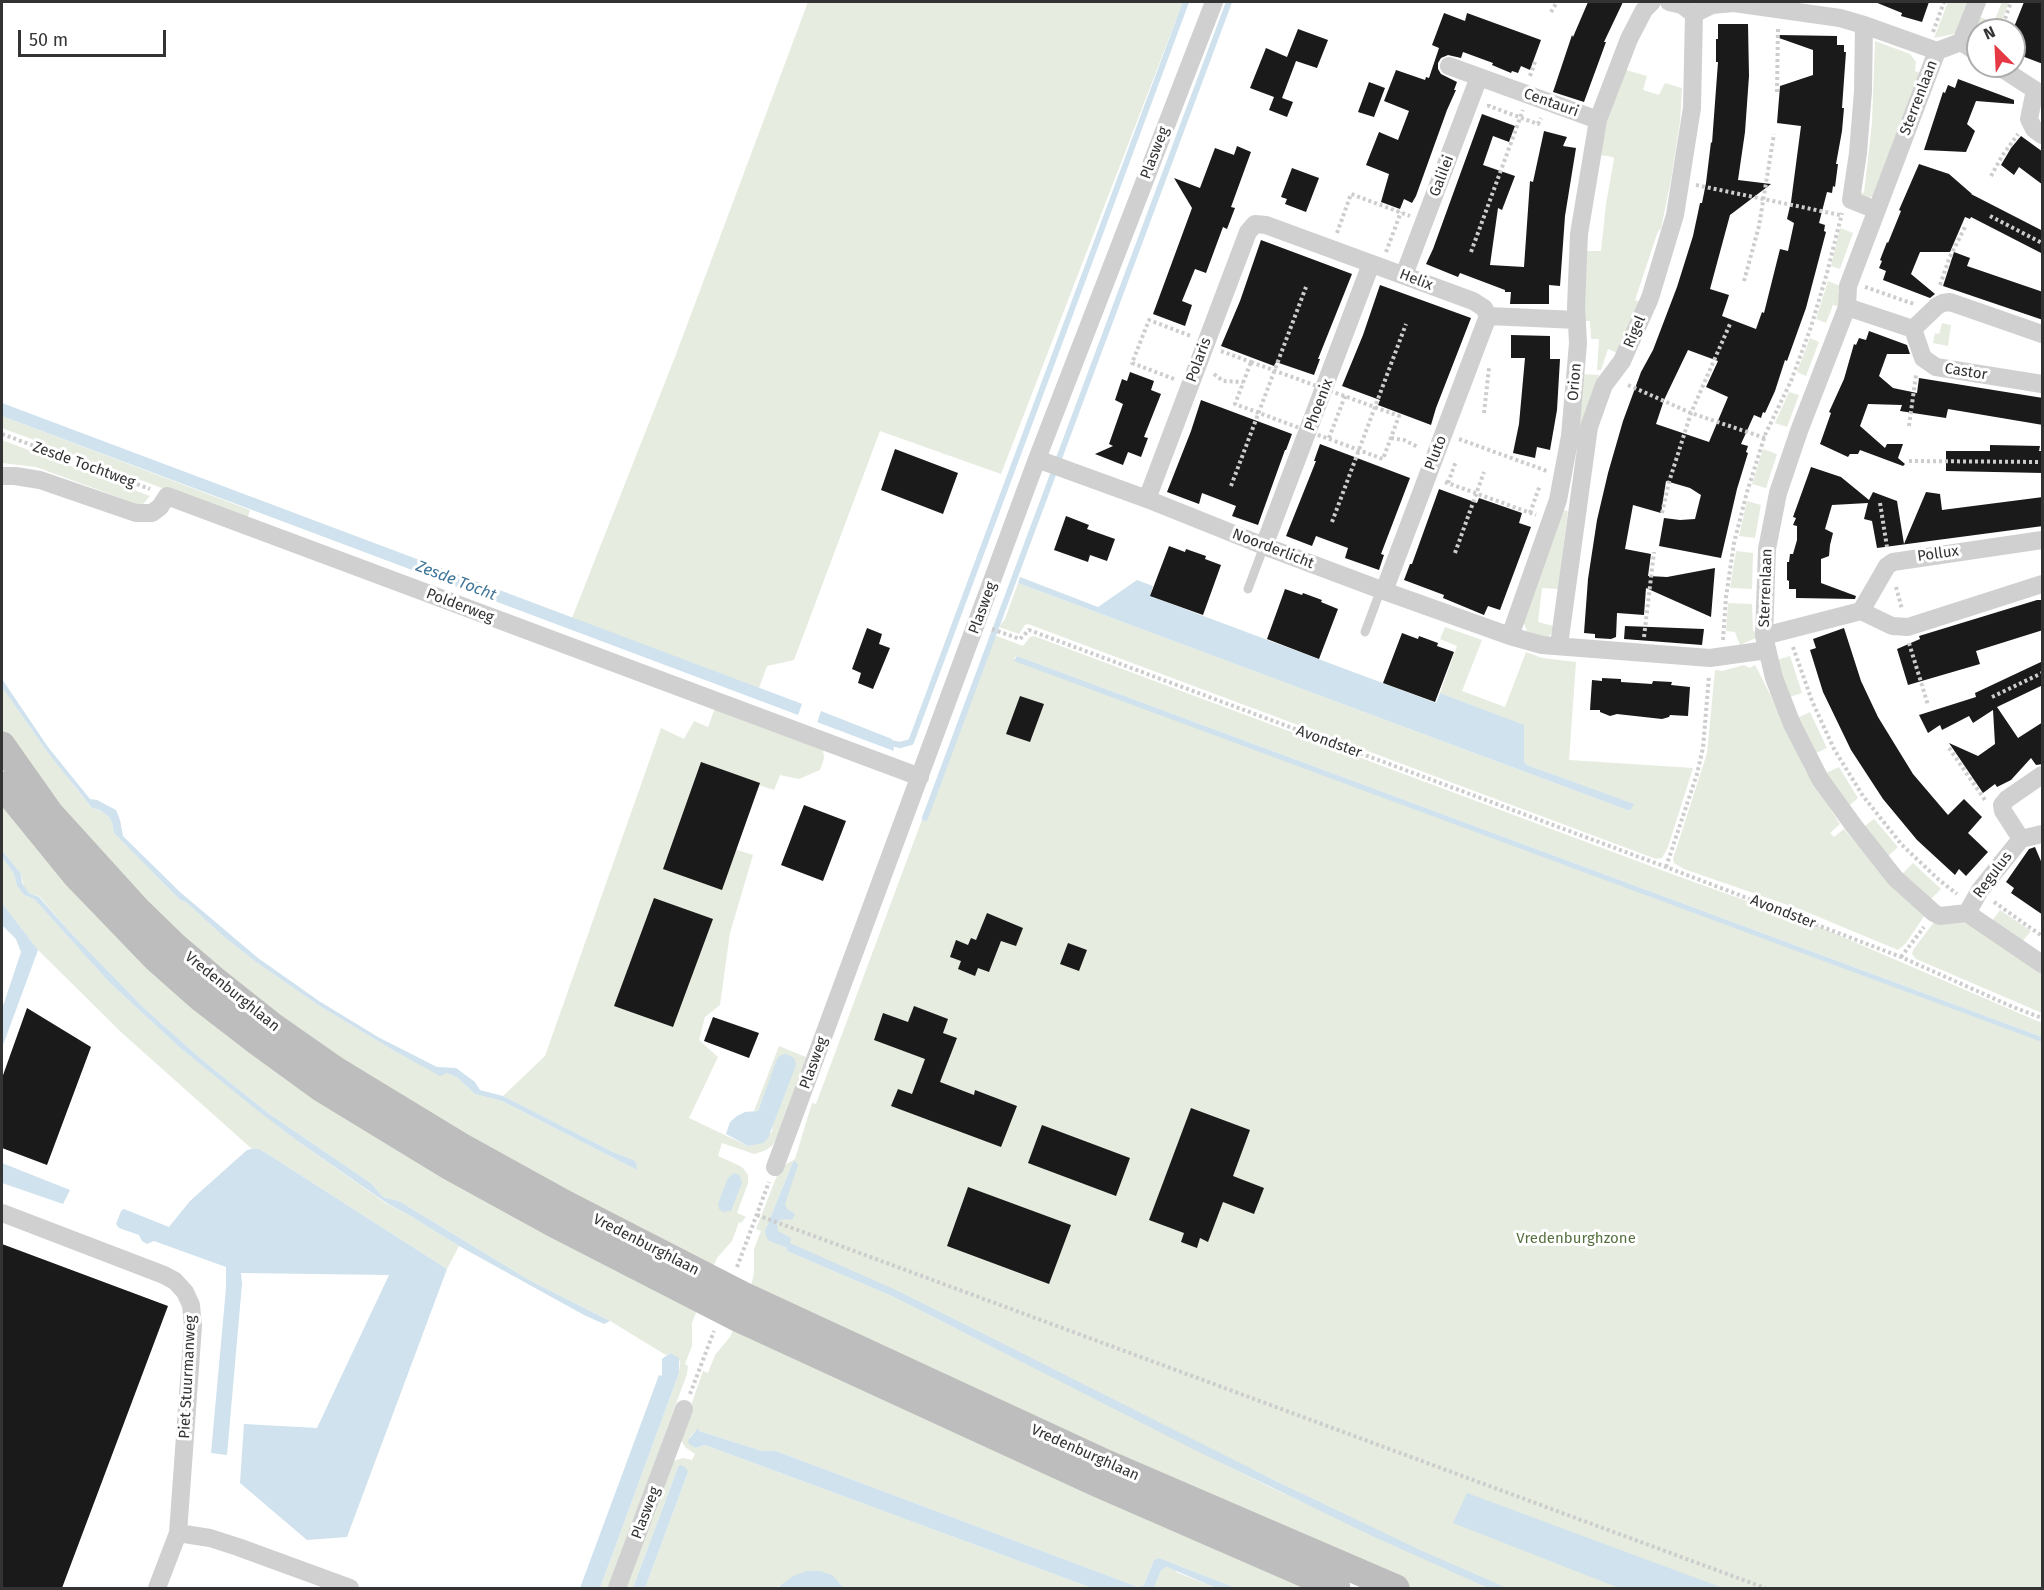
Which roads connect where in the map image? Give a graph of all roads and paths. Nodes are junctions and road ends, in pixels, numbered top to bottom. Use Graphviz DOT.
graph roads {
  1 [pos="1214,2"];
  2 [pos="1557,2"];
  3 [pos="1652,2"];
  4 [pos="1669,2"];
  5 [pos="1944,2"];
  6 [pos="1977,2"];
  7 [pos="2011,2"];
  8 [pos="1777,8"];
  9 [pos="1551,12"];
  10 [pos="1694,14"];
  11 [pos="2005,18"];
  12 [pos="1864,25"];
  13 [pos="1961,42"];
  14 [pos="1966,45"];
  15 [pos="1932,49"];
  16 [pos="1449,66"];
  17 [pos="1479,77"];
  18 [pos="2018,78"];
  19 [pos="2039,90"];
  20 [pos="1777,92"];
  21 [pos="1529,95"];
  22 [pos="1598,120"];
  23 [pos="2036,130"];
  24 [pos="1774,134"];
  25 [pos="1991,176"];
  26 [pos="1681,182"];
  27 [pos="1765,200"];
  28 [pos="1851,200"];
  29 [pos="1876,210"];
  30 [pos="1401,212"];
  31 [pos="1840,215"];
  32 [pos="1990,216"];
  33 [pos="1425,221"];
  34 [pos="1255,224"];
  35 [pos="1965,225"];
  36 [pos="2043,243"];
  37 [pos="1331,248"];
  38 [pos="1470,252"];
  39 [pos="1376,265"];
  40 [pos="1404,275"];
  41 [pos="1744,281"];
  42 [pos="1850,282"];
  43 [pos="1306,287"];
  44 [pos="1937,306"];
  45 [pos="1847,307"];
  46 [pos="1488,316"];
  47 [pos="1577,320"];
  48 [pos="1406,324"];
  49 [pos="1730,324"];
  50 [pos="1913,329"];
  51 [pos="2043,334"];
  52 [pos="1205,343"];
  53 [pos="1251,362"];
  54 [pos="1198,363"];
  55 [pos="1928,363"];
  56 [pos="1611,377"];
  57 [pos="1243,382"];
  58 [pos="2043,384"];
  59 [pos="1190,386"];
  60 [pos="1345,396"];
  61 [pos="1690,413"];
  62 [pos="1909,426"];
  63 [pos="2,434"];
  64 [pos="1444,434"];
  65 [pos="1329,438"];
  66 [pos="1391,438"];
  67 [pos="1765,438"];
  68 [pos="1436,454"];
  69 [pos="1037,459"];
  70 [pos="1456,461"];
  71 [pos="1909,461"];
  72 [pos="2043,462"];
  73 [pos="1484,472"];
  74 [pos="2,476"];
  75 [pos="1428,476"];
  76 [pos="1562,477"];
  77 [pos="1541,482"];
  78 [pos="1448,483"];
  79 [pos="1232,486"];
  80 [pos="1477,494"];
  81 [pos="167,496"];
  82 [pos="1147,499"];
  83 [pos="1530,513"];
  84 [pos="1662,513"];
  85 [pos="1551,520"];
  86 [pos="1332,522"];
  87 [pos="2043,540"];
  88 [pos="1264,546"];
  89 [pos="1654,552"];
  90 [pos="1455,553"];
  91 [pos="2043,584"];
  92 [pos="1248,589"];
  93 [pos="1382,590"];
  94 [pos="1862,611"];
  95 [pos="1904,627"];
  96 [pos="996,630"];
  97 [pos="1787,630"];
  98 [pos="1365,632"];
  99 [pos="1510,636"];
  100 [pos="1766,643"];
  101 [pos="1559,645"];
  102 [pos="1643,653"];
  103 [pos="1718,658"];
  104 [pos="2043,672"];
  105 [pos="1992,697"];
  106 [pos="1928,705"];
  107 [pos="2,745"];
  108 [pos="1949,748"];
  109 [pos="2043,775"];
  110 [pos="920,777"];
  111 [pos="2,785"];
  112 [pos="2002,805"];
  113 [pos="2043,834"];
  114 [pos="2021,838"];
  115 [pos="1666,867"];
  116 [pos="1973,903"];
  117 [pos="1934,913"];
  118 [pos="2043,936"];
  119 [pos="1901,957"];
  120 [pos="2043,964"];
  121 [pos="2043,1017"];
  122 [pos="774,1167"];
  123 [pos="2,1213"];
  124 [pos="705,1288"];
  125 [pos="741,1307"];
  126 [pos="699,1371"];
  127 [pos="684,1408"];
  128 [pos="178,1533"];
  129 [pos="157,1588"];
  130 [pos="350,1588"];
  131 [pos="617,1588"];
  132 [pos="1337,1588"];
  133 [pos="1396,1588"];
  134 [pos="1765,1588"];
  1 -- 69 [label="street, Plasweg"];
  2 -- 9 [label="path"];
  3 -- 22 [label="street, Centauri"];
  4 -- 10 [label="street"];
  5 -- 15 [label="path, Sterrenlaan"];
  6 -- 13 [label="street"];
  7 -- 11 [label="path"];
  8 -- 10 [label="street"];
  8 -- 12 [label="street"];
  8 -- 20 [label="path"];
  10 -- 26 [label="street, Rigel"];
  12 -- 15 [label="street"];
  12 -- 28 [label="street"];
  13 -- 14 [label="street"];
  13 -- 15 [label="street, Sterrenlaan"];
  15 -- 29 [label="street, Sterrenlaan"];
  16 -- 17 [label="street, Centauri"];
  17 -- 21 [label="street, Centauri"];
  17 -- 33 [label="street, Galilei"];
  18 -- 19 [label="street"];
  19 -- 23 [label="street"];
  21 -- 22 [label="street, Centauri"];
  21 -- 38 [label="path"];
  22 -- 47 [label="street, Orion"];
  23 -- 25 [label="path"];
  24 -- 27 [label="path"];
  26 -- 27 [label="path"];
  26 -- 56 [label="street, Rigel"];
  27 -- 31 [label="path"];
  27 -- 41 [label="path"];
  28 -- 29 [label="street"];
  28 -- 31 [label="path"];
  29 -- 42 [label="street, Sterrenlaan"];
  30 -- 33 [label="path"];
  30 -- 37 [label="path"];
  30 -- 39 [label="path"];
  31 -- 67 [label="path"];
  32 -- 36 [label="path"];
  33 -- 40 [label="street, Galilei"];
  34 -- 37 [label="street, Helix"];
  34 -- 52 [label="street, Polaris"];
  35 -- 44 [label="path"];
  37 -- 39 [label="street, Helix"];
  39 -- 40 [label="street, Helix"];
  39 -- 88 [label="street, Phoenix"];
  40 -- 46 [label="street, Helix"];
  42 -- 44 [label="path"];
  42 -- 45 [label="street, Sterrenlaan"];
  43 -- 79 [label="path"];
  44 -- 50 [label="street"];
  44 -- 51 [label="street"];
  45 -- 50 [label="street"];
  45 -- 100 [label="street, Sterrenlaan"];
  46 -- 47 [label="street"];
  46 -- 64 [label="street, Pluto"];
  47 -- 76 [label="street, Orion"];
  48 -- 86 [label="path"];
  49 -- 61 [label="path"];
  50 -- 55 [label="street, Castor"];
  52 -- 53 [label="path"];
  52 -- 54 [label="street, Polaris"];
  52 -- 59 [label="path"];
  54 -- 57 [label="path"];
  54 -- 59 [label="street, Polaris"];
  55 -- 58 [label="street, Castor"];
  55 -- 62 [label="path"];
  56 -- 61 [label="path"];
  56 -- 101 [label="street, Rigel"];
  59 -- 82 [label="street, Polaris"];
  60 -- 65 [label="path"];
  61 -- 67 [label="path"];
  61 -- 84 [label="path"];
  63 -- 81 [label="path, Zesde Tochtweg"];
  64 -- 68 [label="street, Pluto"];
  64 -- 76 [label="path"];
  66 -- 68 [label="path"];
  67 -- 103 [label="path"];
  68 -- 75 [label="street, Pluto"];
  69 -- 82 [label="street, Noorderlicht"];
  69 -- 110 [label="street, Plasweg"];
  70 -- 78 [label="path"];
  71 -- 72 [label="path"];
  73 -- 80 [label="path"];
  74 -- 81 [label="street"];
  75 -- 78 [label="path"];
  75 -- 93 [label="street, Pluto"];
  76 -- 85 [label="street, Orion"];
  77 -- 83 [label="path"];
  78 -- 80 [label="path"];
  80 -- 83 [label="path"];
  80 -- 90 [label="path"];
  81 -- 110 [label="street, Polderweg"];
  82 -- 88 [label="street, Noorderlicht"];
  83 -- 85 [label="path"];
  85 -- 99 [label="street, Orion"];
  87 -- 94 [label="street, Pollux"];
  88 -- 92 [label="lane"];
  88 -- 93 [label="street, Noorderlicht"];
  89 -- 102 [label="path"];
  91 -- 95 [label="street"];
  93 -- 98 [label="lane"];
  93 -- 99 [label="street, Noorderlicht"];
  94 -- 95 [label="street"];
  94 -- 97 [label="street"];
  95 -- 106 [label="path"];
  96 -- 115 [label="path, Avondster"];
  97 -- 100 [label="street"];
  97 -- 116 [label="path"];
  99 -- 101 [label="street"];
  100 -- 103 [label="street"];
  100 -- 117 [label="street, Sterrenlaan"];
  101 -- 102 [label="street"];
  102 -- 103 [label="street"];
  103 -- 115 [label="path"];
  104 -- 105 [label="path"];
  107 -- 124 [label="street, Vredenburghlaan"];
  108 -- 112 [label="path"];
  109 -- 112 [label="street"];
  110 -- 122 [label="street, Plasweg"];
  111 -- 124 [label="street, Vredenburghlaan"];
  112 -- 114 [label="street, Regulus"];
  113 -- 114 [label="street, Regulus"];
  114 -- 116 [label="street, Regulus"];
  115 -- 119 [label="path, Avondster"];
  116 -- 117 [label="street"];
  116 -- 118 [label="path"];
  116 -- 120 [label="street"];
  117 -- 119 [label="path"];
  119 -- 121 [label="path, Avondster"];
  122 -- 134 [label="path"];
  123 -- 128 [label="street, Piet Stuurmanweg"];
  124 -- 125 [label="street, Vredenburghlaan"];
  125 -- 132 [label="street, Vredenburghlaan"];
  125 -- 133 [label="street, Vredenburghlaan"];
  126 -- 127 [label="path"];
  127 -- 131 [label="street, Plasweg"];
  128 -- 129 [label="street, Piet Stuurmanweg"];
  128 -- 130 [label="street"];
}
